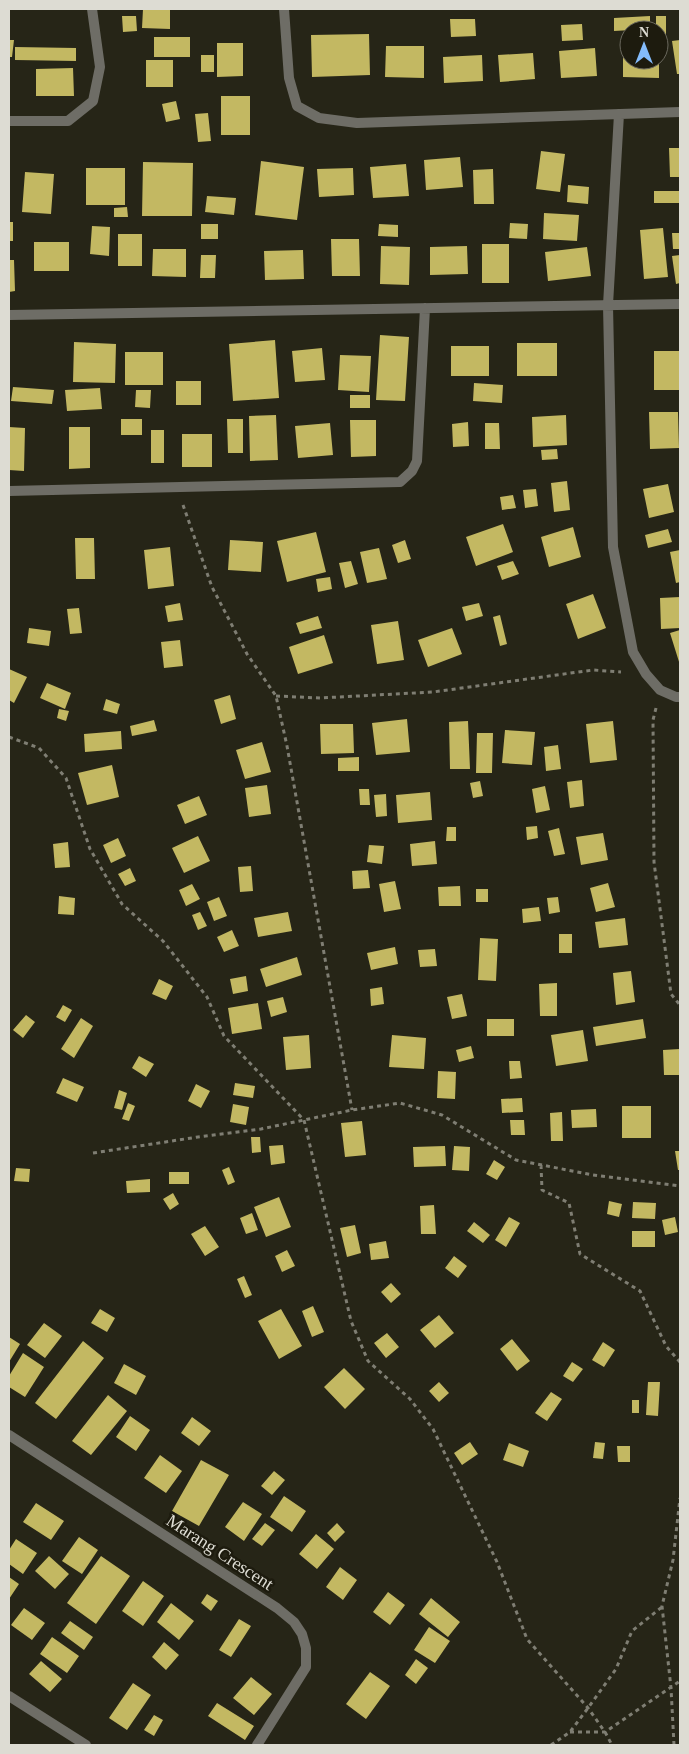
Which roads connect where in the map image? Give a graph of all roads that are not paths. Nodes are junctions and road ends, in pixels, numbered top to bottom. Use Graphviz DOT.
graph roads {
  1 [pos="92,9"];
  2 [pos="284,9"];
  3 [pos="680,112"];
  4 [pos="619,114"];
  5 [pos="9,121"];
  6 [pos="680,304"];
  7 [pos="608,305"];
  8 [pos="425,308"];
  9 [pos="9,315"];
  10 [pos="9,492"];
  11 [pos="680,697"];
  12 [pos="9,1435"];
  13 [pos="9,1696"];
  14 [pos="86,1745"];
  15 [pos="257,1745"];
  1 -- 5 [label="street"];
  2 -- 4 [label="street"];
  3 -- 4 [label="street"];
  4 -- 7 [label="street"];
  6 -- 7 [label="street"];
  7 -- 8 [label="street"];
  7 -- 11 [label="street"];
  8 -- 9 [label="street"];
  8 -- 10 [label="street"];
  12 -- 15 [label="street, Marang Crescent"];
  13 -- 14 [label="street"];
}
